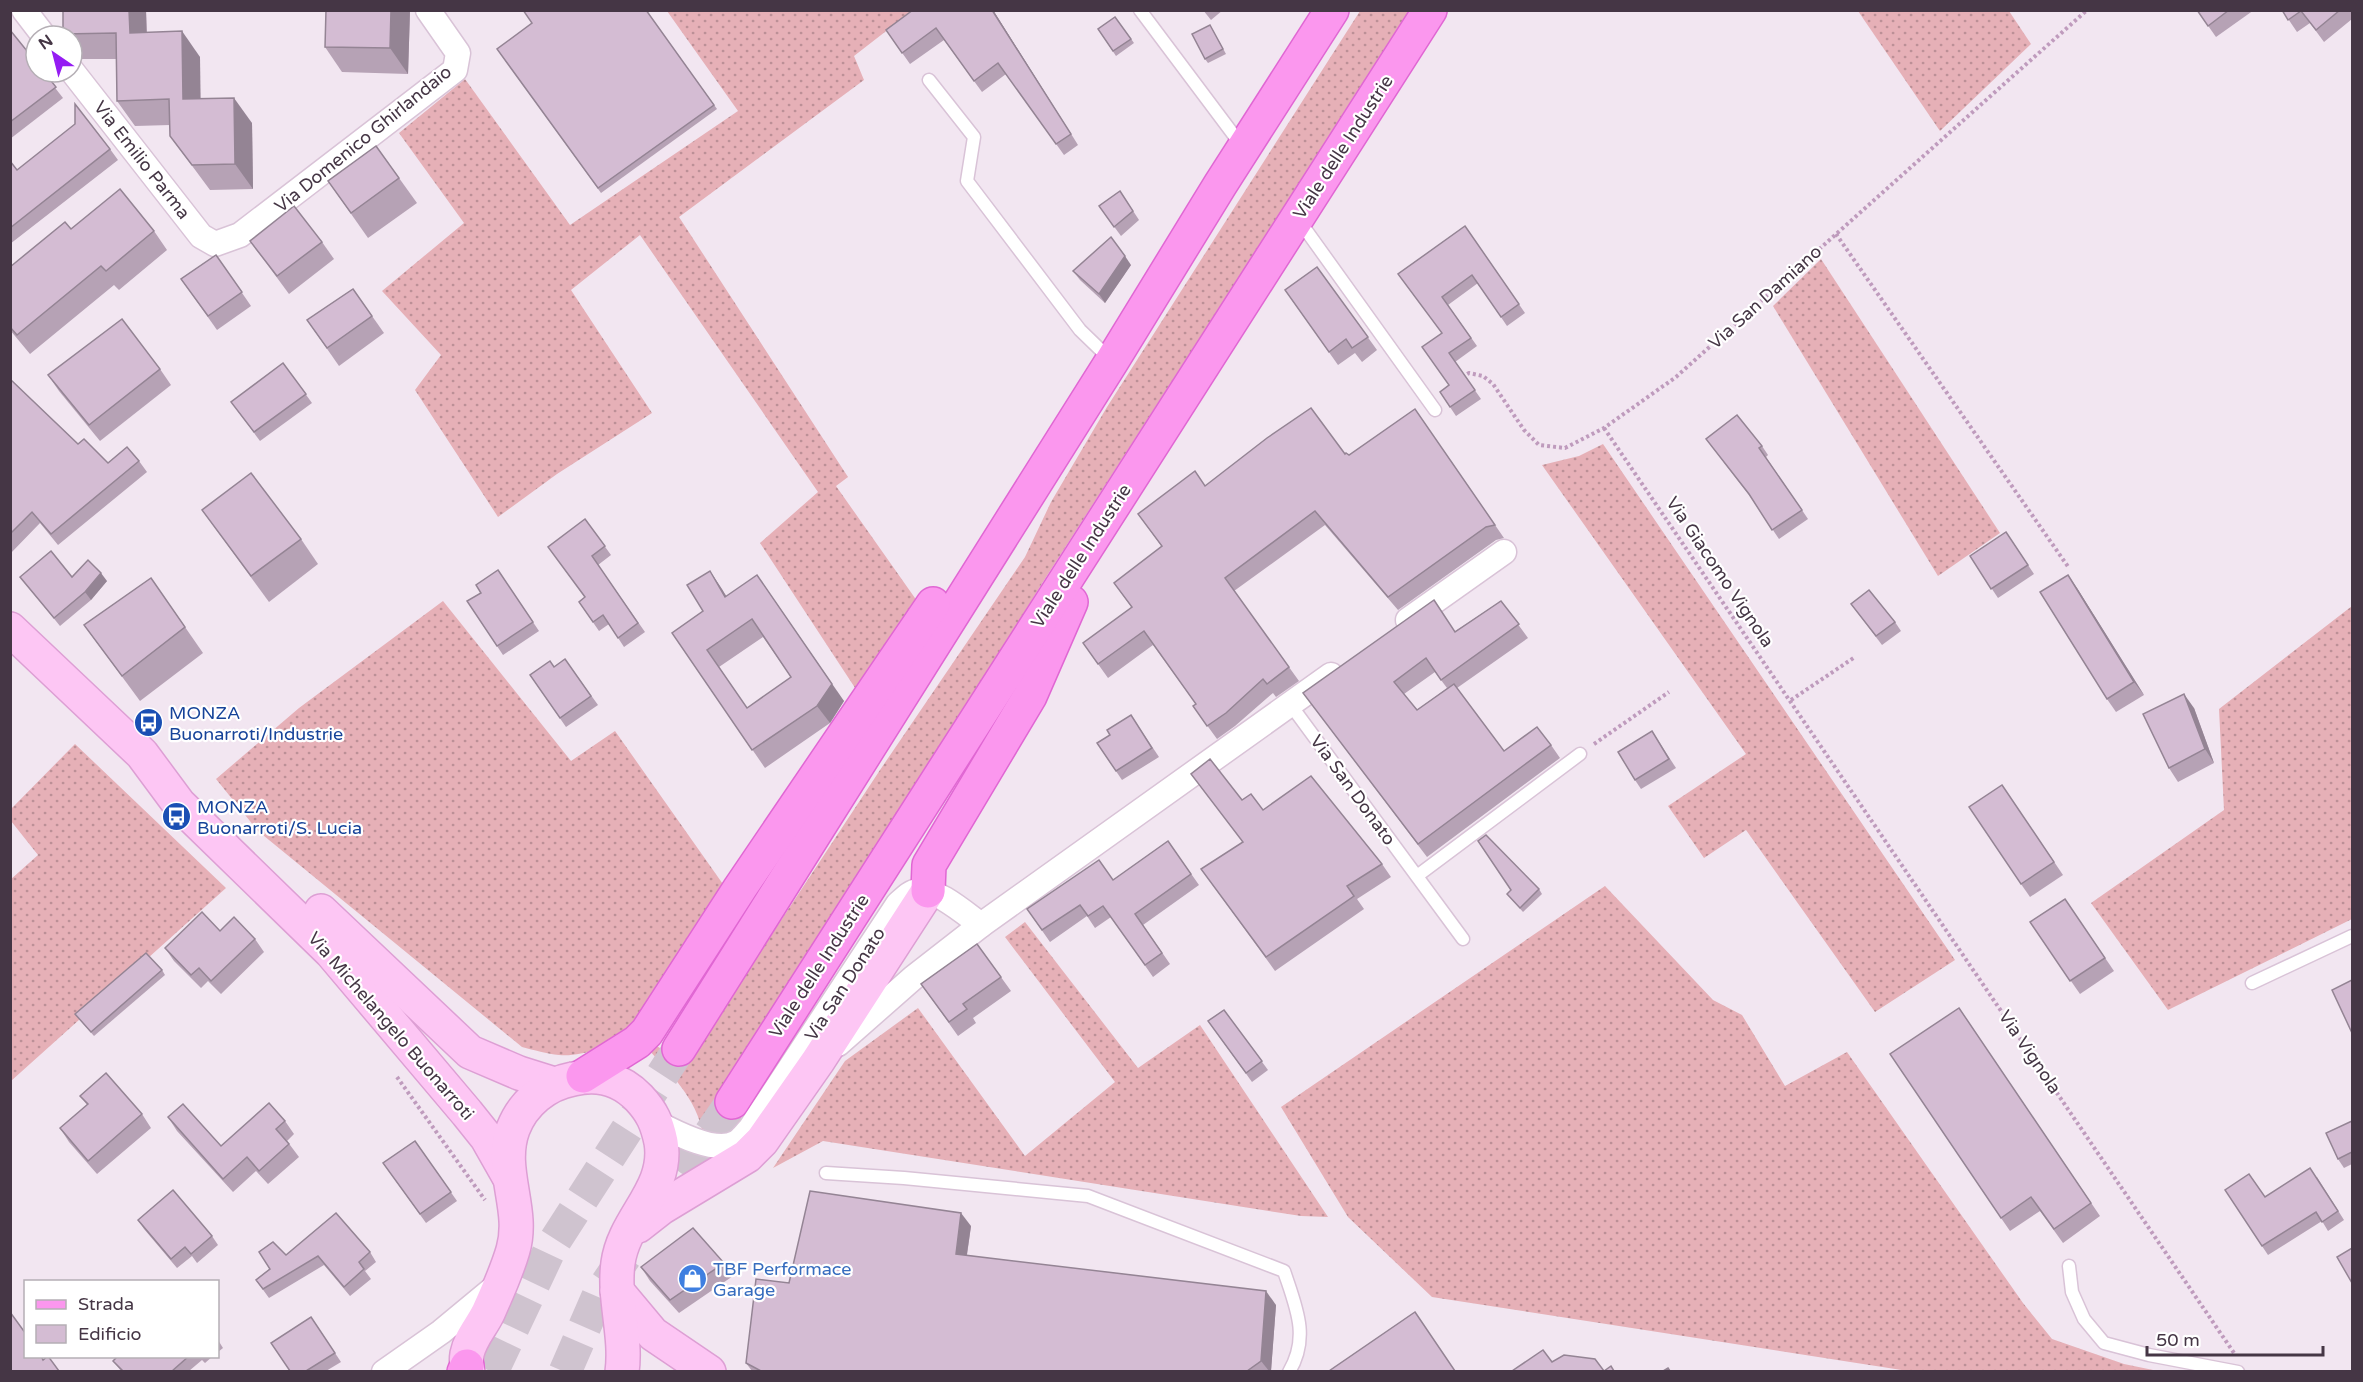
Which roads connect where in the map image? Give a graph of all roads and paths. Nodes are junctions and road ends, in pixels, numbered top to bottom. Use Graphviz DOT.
graph roads {
  1 [pos="24,10"];
  2 [pos="428,10"];
  3 [pos="1140,10"];
  4 [pos="1332,10"];
  5 [pos="1430,10"];
  6 [pos="2088,10"];
  7 [pos="35,24"];
  8 [pos="929,80"];
  9 [pos="81,84"];
  10 [pos="1244,148"];
  11 [pos="1297,218"];
  12 [pos="1836,234"];
  13 [pos="215,244"];
  14 [pos="1112,362"];
  15 [pos="1431,405"];
  16 [pos="1604,428"];
  17 [pos="1061,441"];
  18 [pos="1111,509"];
  19 [pos="1504,552"];
  20 [pos="2069,568"];
  21 [pos="10,629"];
  22 [pos="1388,634"];
  23 [pos="1856,657"];
  24 [pos="1350,662"];
  25 [pos="1670,692"];
  26 [pos="1791,701"];
  27 [pos="1290,704"];
  28 [pos="1813,732"];
  29 [pos="142,754"];
  30 [pos="1580,754"];
  31 [pos="1417,876"];
  32 [pos="928,891"];
  33 [pos="981,925"];
  34 [pos="2352,936"];
  35 [pos="1463,939"];
  36 [pos="2252,983"];
  37 [pos="679,1049"];
  38 [pos="818,1061"];
  39 [pos="391,1069"];
  40 [pos="569,1080"];
  41 [pos="732,1102"];
  42 [pos="657,1124"];
  43 [pos="826,1173"];
  44 [pos="508,1175"];
  45 [pos="490,1209"];
  46 [pos="626,1235"];
  47 [pos="2069,1266"];
  48 [pos="501,1282"];
  49 [pos="617,1291"];
  50 [pos="411,1353"];
  51 [pos="466,1366"];
  52 [pos="2239,1367"];
  53 [pos="384,1371"];
  54 [pos="621,1371"];
  55 [pos="709,1371"];
  56 [pos="1289,1371"];
  1 -- 7 [label="street"];
  2 -- 13 [label="street, Via Domenico Ghirlandaio"];
  3 -- 10 [label="lane"];
  4 -- 10 [label="main road"];
  5 -- 11 [label="main road, Viale delle Industrie"];
  6 -- 12 [label="path, Via San Damiano"];
  8 -- 14 [label="lane"];
  9 -- 13 [label="street, Via Emilio Parma"];
  10 -- 14 [label="main road"];
  11 -- 15 [label="lane"];
  11 -- 18 [label="main road, Viale delle Industrie"];
  12 -- 16 [label="path, Via San Damiano"];
  12 -- 20 [label="path"];
  14 -- 17 [label="main road"];
  15 -- 16 [label="path, Via San Damiano"];
  16 -- 26 [label="path, Via Giacomo Vignola"];
  17 -- 37 [label="main road"];
  17 -- 40 [label="main road"];
  18 -- 32 [label="main road"];
  18 -- 41 [label="main road, Viale delle Industrie"];
  19 -- 22 [label="street"];
  21 -- 29 [label="street, Via Michelangelo Buonarroti"];
  23 -- 26 [label="path"];
  24 -- 27 [label="street, Via San Donato"];
  25 -- 30 [label="path"];
  26 -- 28 [label="path, Via Giacomo Vignola"];
  27 -- 31 [label="lane, Via San Donato"];
  27 -- 33 [label="street, Via San Donato"];
  28 -- 52 [label="path, Via Vignola"];
  29 -- 40 [label="street, Via Michelangelo Buonarroti"];
  29 -- 44 [label="street, Via Michelangelo Buonarroti"];
  30 -- 31 [label="lane"];
  31 -- 35 [label="lane, Via San Donato"];
  32 -- 33 [label="street"];
  32 -- 38 [label="street"];
  32 -- 42 [label="street, Via San Donato"];
  33 -- 38 [label="street, Via San Donato"];
  34 -- 36 [label="lane"];
  38 -- 46 [label="street"];
  39 -- 45 [label="path"];
  40 -- 42 [label="street"];
  40 -- 44 [label="street"];
  42 -- 46 [label="street"];
  43 -- 56 [label="lane"];
  44 -- 48 [label="street"];
  46 -- 49 [label="street"];
  47 -- 52 [label="lane"];
  48 -- 50 [label="street"];
  48 -- 51 [label="street"];
  49 -- 54 [label="street"];
  49 -- 55 [label="street"];
  50 -- 51 [label="street"];
  50 -- 53 [label="street"];
}
